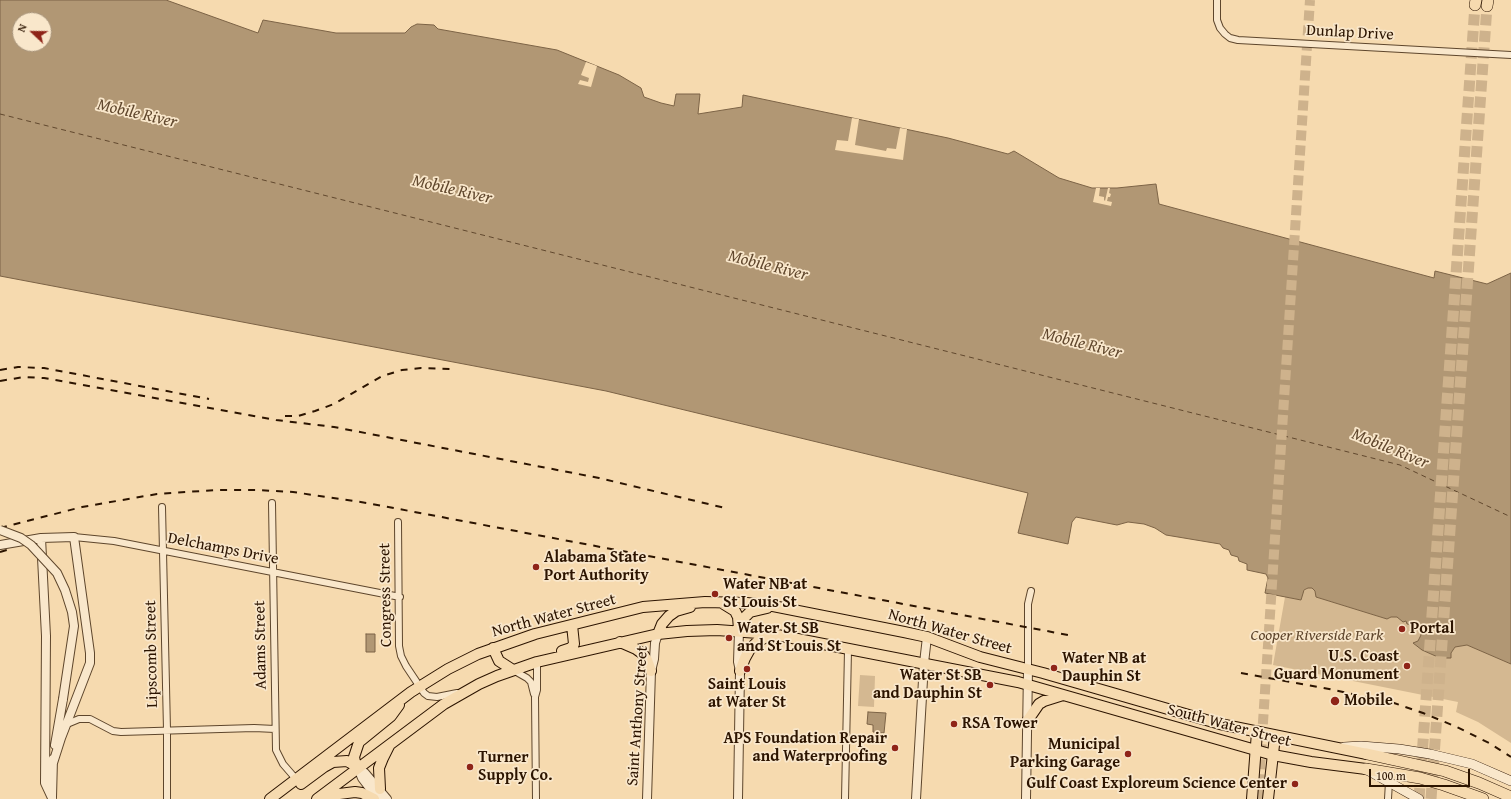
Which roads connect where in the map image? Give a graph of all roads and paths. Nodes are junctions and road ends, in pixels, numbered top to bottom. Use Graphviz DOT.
graph roads {
  1 [pos="1217,0"];
  2 [pos="1511,55"];
  3 [pos="272,503"];
  4 [pos="162,508"];
  5 [pos="398,522"];
  6 [pos="0,530"];
  7 [pos="74,536"];
  8 [pos="41,538"];
  9 [pos="0,545"];
  10 [pos="163,552"];
  11 [pos="273,573"];
  12 [pos="1031,591"];
  13 [pos="400,597"];
  14 [pos="705,602"];
  15 [pos="718,602"];
  16 [pos="773,606"];
  17 [pos="572,625"];
  18 [pos="739,631"];
  19 [pos="658,634"];
  20 [pos="772,634"];
  21 [pos="927,637"];
  22 [pos="620,642"];
  23 [pos="493,648"];
  24 [pos="848,650"];
  25 [pos="537,662"];
  26 [pos="924,663"];
  27 [pos="1028,669"];
  28 [pos="513,670"];
  29 [pos="651,671"];
  30 [pos="740,671"];
  31 [pos="1028,684"];
  32 [pos="419,686"];
  33 [pos="463,692"];
  34 [pos="408,695"];
  35 [pos="1064,695"];
  36 [pos="535,697"];
  37 [pos="1028,720"];
  38 [pos="67,724"];
  39 [pos="275,729"];
  40 [pos="167,730"];
  41 [pos="1257,732"];
  42 [pos="1275,736"];
  43 [pos="390,744"];
  44 [pos="1335,747"];
  45 [pos="1256,750"];
  46 [pos="1367,754"];
  47 [pos="1273,755"];
  48 [pos="53,763"];
  49 [pos="358,767"];
  50 [pos="1366,769"];
  51 [pos="296,779"];
  52 [pos="1511,781"];
  53 [pos="1389,782"];
  54 [pos="379,794"];
  55 [pos="52,798"];
  56 [pos="318,798"];
  57 [pos="1511,798"];
  58 [pos="167,799"];
  59 [pos="270,799"];
  60 [pos="281,799"];
  61 [pos="374,799"];
  62 [pos="387,799"];
  63 [pos="536,799"];
  64 [pos="647,799"];
  65 [pos="738,799"];
  66 [pos="845,799"];
  67 [pos="916,799"];
  68 [pos="1026,799"];
  69 [pos="1252,799"];
  70 [pos="1268,799"];
  71 [pos="1388,799"];
  72 [pos="1419,799"];
  73 [pos="1483,799"];
  1 -- 2 [label="street, Dunlap Drive"];
  3 -- 11 [label="street, Adams Street"];
  4 -- 10 [label="street, Lipscomb Street"];
  5 -- 13 [label="street, Congress Street"];
  6 -- 48 [label="street, bridge"];
  7 -- 8 [label="street, Delchamps Drive"];
  7 -- 10 [label="street, Delchamps Drive"];
  7 -- 38 [label="street"];
  8 -- 9 [label="street, Delchamps Drive"];
  8 -- 55 [label="street"];
  10 -- 11 [label="street, Delchamps Drive"];
  10 -- 40 [label="street, Lipscomb Street"];
  11 -- 13 [label="street, Delchamps Drive"];
  11 -- 39 [label="street, Adams Street"];
  12 -- 27 [label="street"];
  13 -- 32 [label="street, Congress Street"];
  14 -- 15 [label="main road, North Water Street"];
  14 -- 17 [label="main road, North Water Street"];
  14 -- 19 [label="main road"];
  15 -- 16 [label="main road, North Water Street"];
  15 -- 18 [label="main road"];
  16 -- 18 [label="main road"];
  16 -- 21 [label="main road, North Water Street"];
  17 -- 23 [label="main road, North Water Street"];
  17 -- 25 [label="main road"];
  18 -- 19 [label="main road, North Water Street"];
  18 -- 20 [label="main road, North Water Street"];
  18 -- 30 [label="street"];
  19 -- 22 [label="main road, North Water Street"];
  19 -- 29 [label="street, Saint Anthony Street"];
  20 -- 24 [label="main road, North Water Street"];
  20 -- 30 [label="main road"];
  21 -- 26 [label="street"];
  21 -- 27 [label="main road, North Water Street"];
  22 -- 25 [label="main road, North Water Street"];
  22 -- 29 [label="main road"];
  23 -- 28 [label="main road"];
  23 -- 32 [label="main road, North Water Street"];
  24 -- 26 [label="main road, North Water Street"];
  24 -- 66 [label="street"];
  25 -- 28 [label="main road, North Water Street"];
  25 -- 36 [label="street"];
  26 -- 31 [label="main road, North Water Street"];
  26 -- 67 [label="street"];
  27 -- 31 [label="street"];
  27 -- 41 [label="main road, South Water Street"];
  28 -- 33 [label="main road, North Water Street"];
  28 -- 36 [label="street"];
  29 -- 64 [label="street, Saint Anthony Street"];
  30 -- 65 [label="street"];
  31 -- 35 [label="main road, South Water Street"];
  31 -- 37 [label="street"];
  32 -- 33 [label="street"];
  32 -- 34 [label="main road, North Water Street"];
  33 -- 43 [label="main road, North Water Street"];
  34 -- 49 [label="main road"];
  34 -- 51 [label="main road, North Water Street"];
  35 -- 37 [label="main road"];
  35 -- 45 [label="main road, South Water Street"];
  36 -- 63 [label="street"];
  37 -- 68 [label="street"];
  38 -- 40 [label="street"];
  38 -- 48 [label="street"];
  39 -- 40 [label="street"];
  39 -- 51 [label="street, Adams Street"];
  40 -- 58 [label="street, Lipscomb Street"];
  41 -- 42 [label="main road, South Water Street"];
  41 -- 45 [label="main road"];
  42 -- 44 [label="main road, South Water Street"];
  42 -- 47 [label="main road"];
  43 -- 49 [label="main road, North Water Street"];
  43 -- 54 [label="main road"];
  44 -- 46 [label="main road, South Water Street"];
  44 -- 52 [label="main road, South Water Street"];
  45 -- 47 [label="main road, South Water Street"];
  45 -- 69 [label="main road"];
  46 -- 57 [label="highway"];
  47 -- 50 [label="main road, South Water Street"];
  47 -- 70 [label="main road"];
  48 -- 55 [label="street"];
  49 -- 54 [label="street"];
  49 -- 56 [label="main road, North Water Street"];
  49 -- 60 [label="main road"];
  50 -- 53 [label="main road, South Water Street"];
  50 -- 73 [label="highway"];
  51 -- 59 [label="main road, North Water Street"];
  53 -- 71 [label="street"];
  53 -- 72 [label="main road, South Water Street"];
  54 -- 62 [label="street"];
  56 -- 61 [label="main road"];
}
